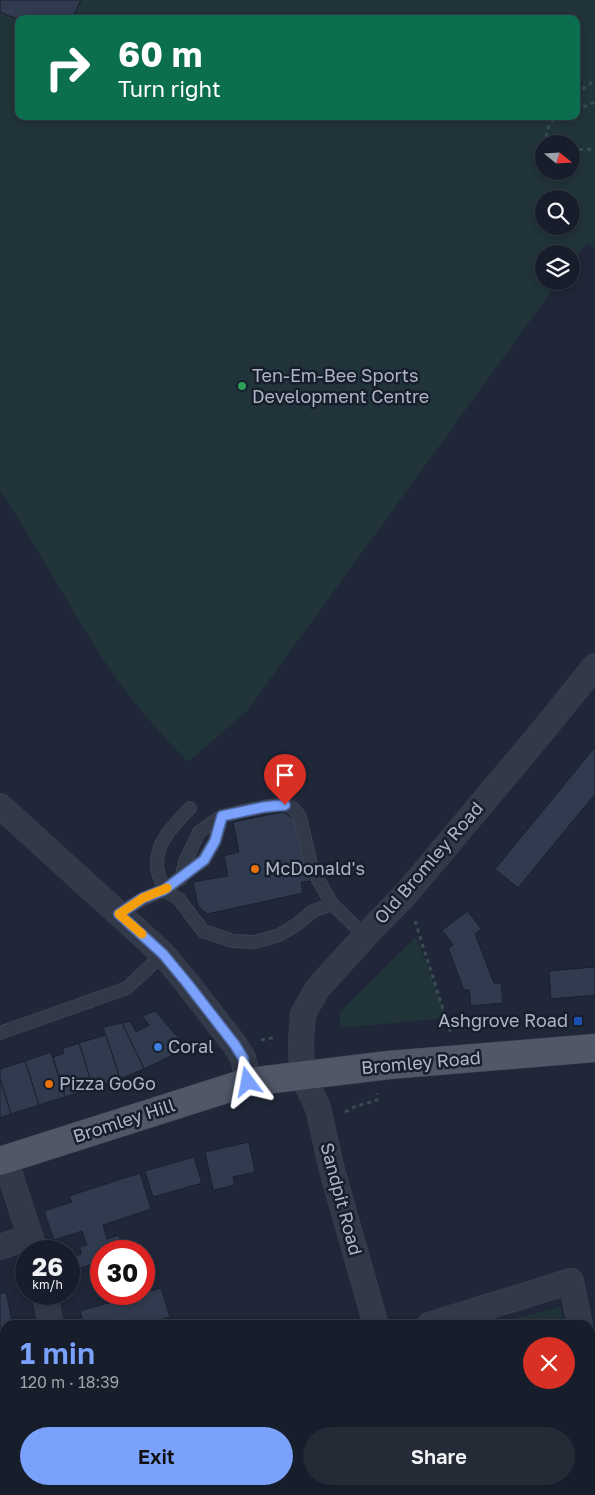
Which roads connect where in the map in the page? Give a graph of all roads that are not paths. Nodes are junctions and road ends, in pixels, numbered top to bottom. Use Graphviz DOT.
graph roads {
  1 [pos="595,666"];
  2 [pos="0,806"];
  3 [pos="190,808"];
  4 [pos="222,816"];
  5 [pos="181,879"];
  6 [pos="164,890"];
  7 [pos="332,904"];
  8 [pos="119,914"];
  9 [pos="364,936"];
  10 [pos="163,954"];
  11 [pos="0,1033"];
  12 [pos="595,1048"];
  13 [pos="302,1074"];
  14 [pos="248,1082"];
  15 [pos="3,1160"];
  16 [pos="31,1240"];
  17 [pos="15,1246"];
  18 [pos="0,1247"];
  19 [pos="47,1305"];
  20 [pos="51,1320"];
  21 [pos="375,1320"];
  22 [pos="445,1320"];
  23 [pos="579,1320"];
  1 -- 9 [label="street, Old Bromley Road"];
  2 -- 8 [label="street"];
  3 -- 6 [label="lane"];
  4 -- 5 [label="lane"];
  4 -- 5 [label="lane"];
  4 -- 7 [label="lane"];
  5 -- 6 [label="lane"];
  6 -- 7 [label="lane"];
  6 -- 8 [label="lane"];
  7 -- 9 [label="lane"];
  8 -- 10 [label="street"];
  9 -- 13 [label="street, Old Bromley Road"];
  10 -- 11 [label="lane"];
  10 -- 14 [label="street"];
  12 -- 13 [label="main road, Bromley Road"];
  13 -- 14 [label="main road, Bromley Road"];
  13 -- 21 [label="street, Sandpit Road"];
  14 -- 15 [label="main road, Bromley Hill"];
  15 -- 16 [label="street"];
  17 -- 18 [label="street"];
  19 -- 20 [label="street"];
  22 -- 23 [label="street"];
}
